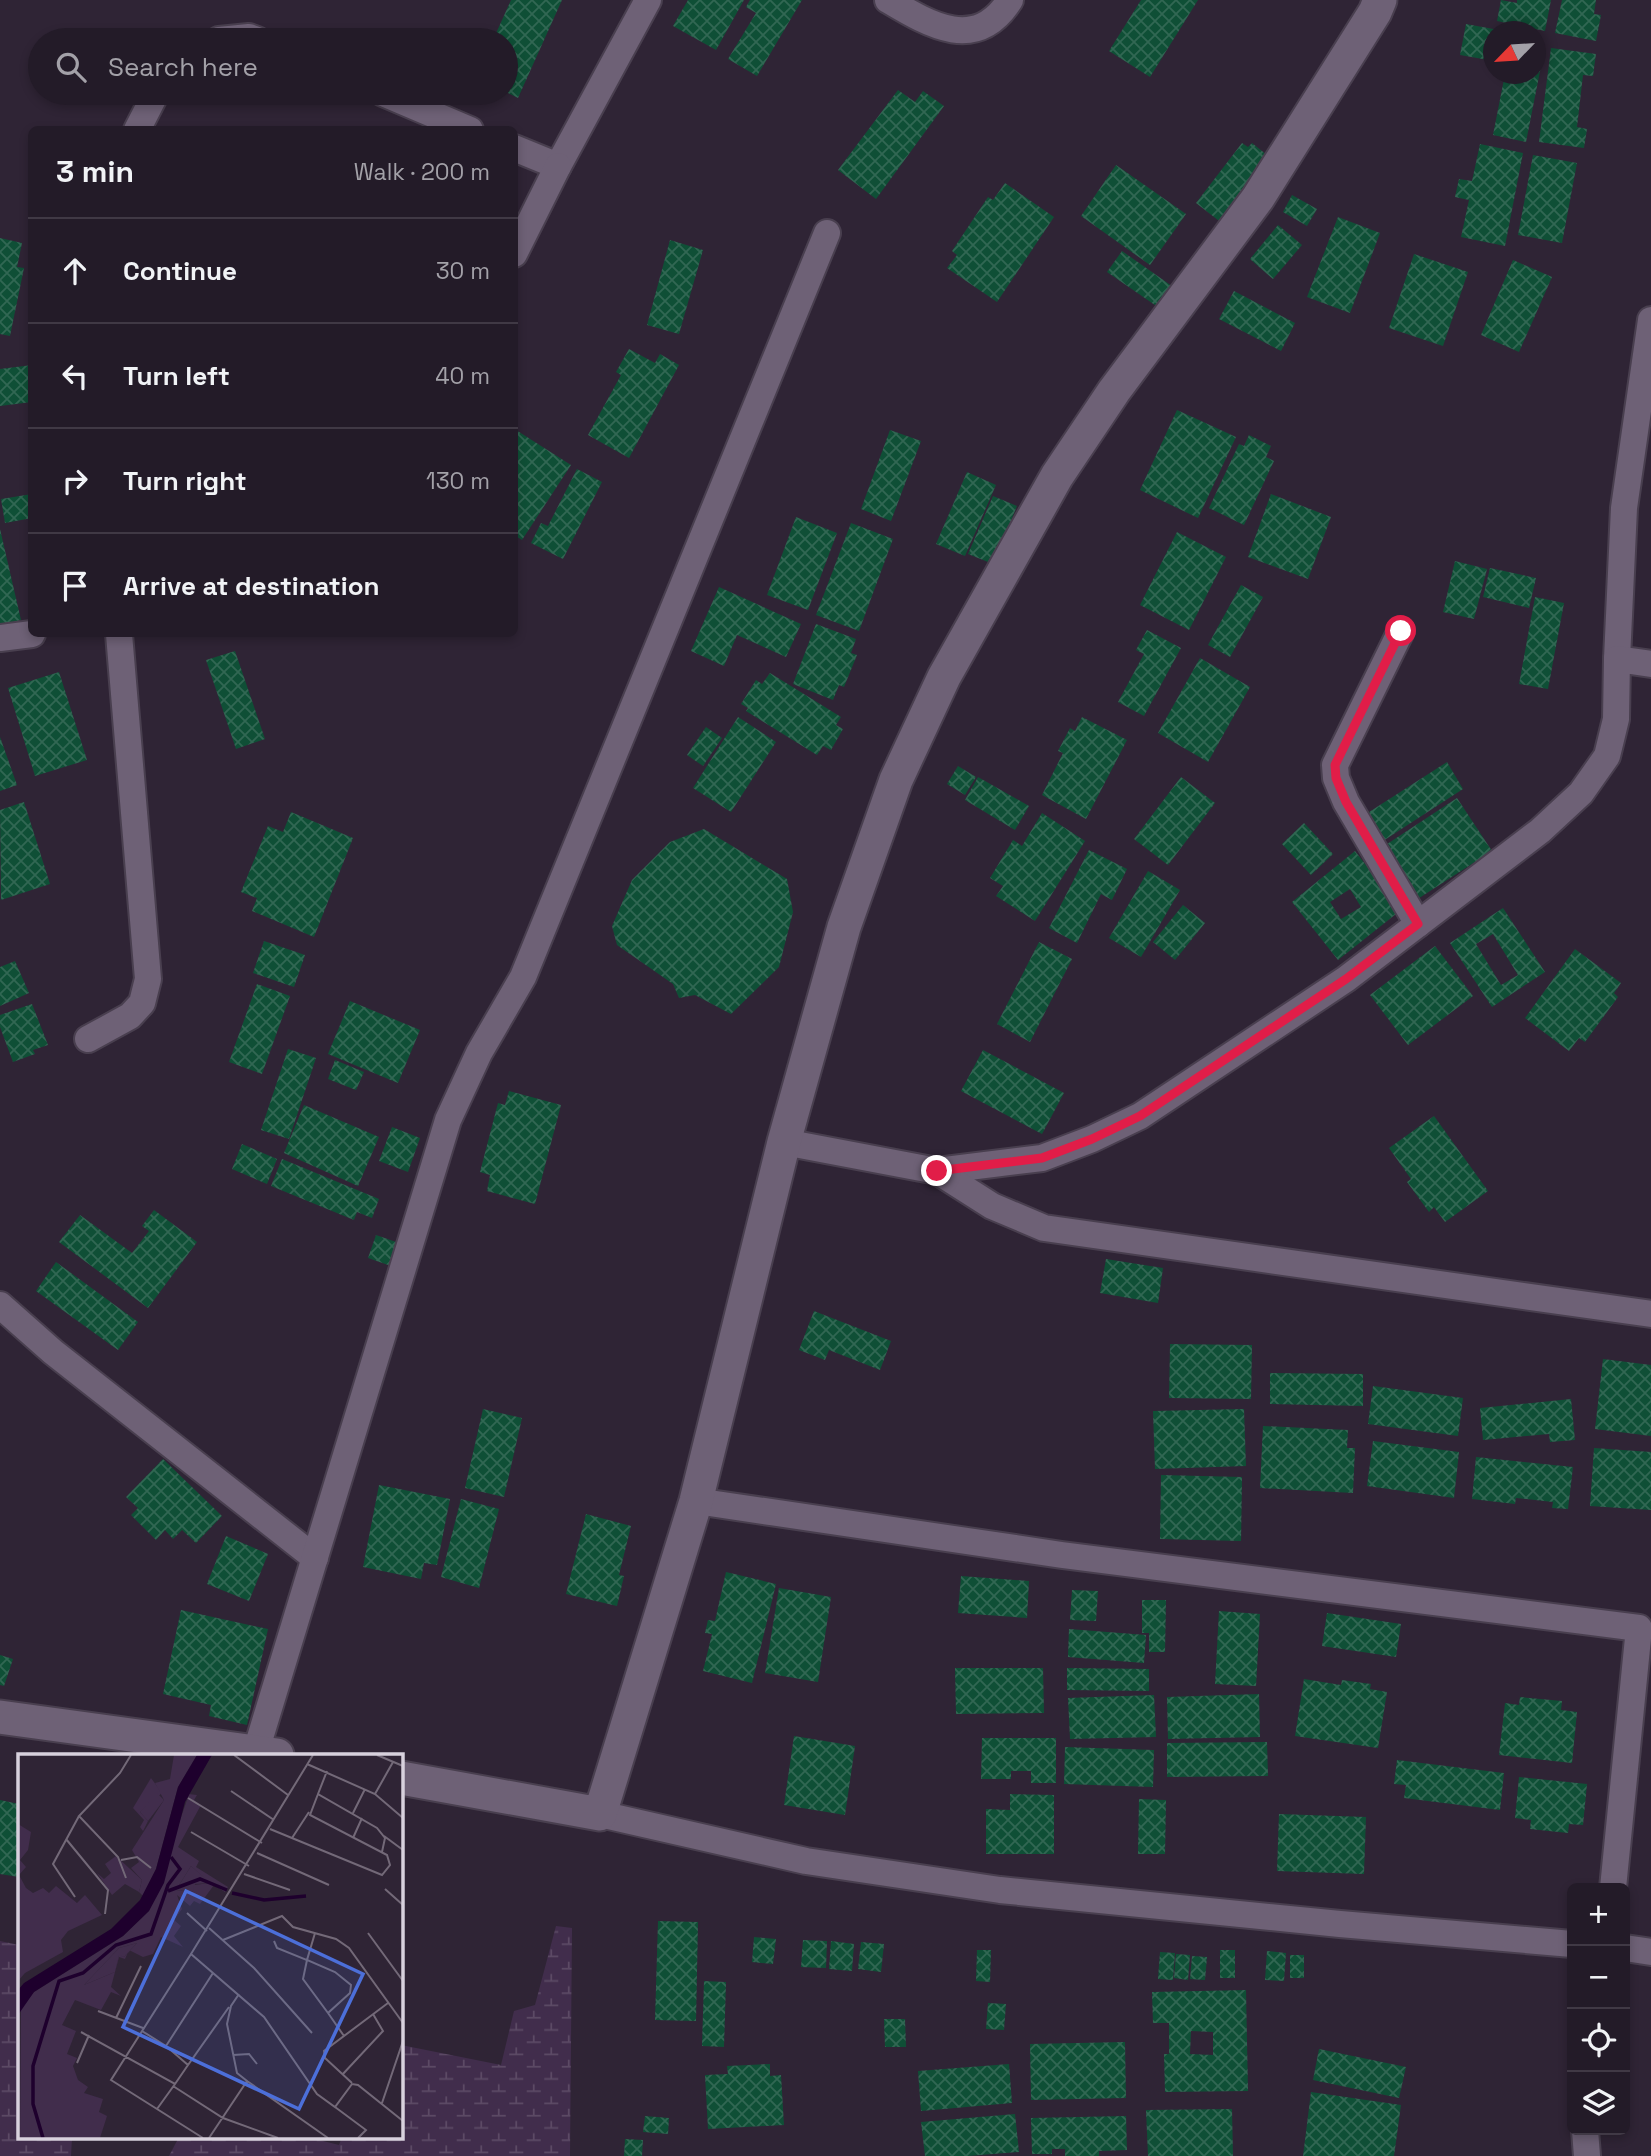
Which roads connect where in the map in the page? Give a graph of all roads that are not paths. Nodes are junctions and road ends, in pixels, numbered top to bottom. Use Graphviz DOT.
graph roads {
  1 [pos="648,0"];
  2 [pos="888,0"];
  3 [pos="1010,0"];
  4 [pos="1380,0"];
  5 [pos="150,105"];
  6 [pos="411,105"];
  7 [pos="140,126"];
  8 [pos="461,126"];
  9 [pos="518,150"];
  10 [pos="558,166"];
  11 [pos="827,233"];
  12 [pos="518,246"];
  13 [pos="1651,320"];
  14 [pos="1401,631"];
  15 [pos="28,634"];
  16 [pos="119,637"];
  17 [pos="0,638"];
  18 [pos="1617,659"];
  19 [pos="1651,664"];
  20 [pos="1418,924"];
  21 [pos="88,1040"];
  22 [pos="785,1142"];
  23 [pos="937,1171"];
  24 [pos="0,1305"];
  25 [pos="1651,1314"];
  26 [pos="695,1501"];
  27 [pos="315,1558"];
  28 [pos="1645,1622"];
  29 [pos="0,1717"];
  30 [pos="266,1753"];
  31 [pos="402,1778"];
  32 [pos="600,1814"];
  33 [pos="1614,1883"];
  34 [pos="1567,1944"];
  35 [pos="1630,1949"];
  36 [pos="1651,1952"];
  37 [pos="1585,2135"];
  38 [pos="1587,2156"];
  1 -- 10 [label="street"];
  2 -- 3 [label="street"];
  4 -- 22 [label="street"];
  5 -- 7 [label="street"];
  6 -- 8 [label="street"];
  9 -- 10 [label="street"];
  10 -- 12 [label="street"];
  11 -- 27 [label="street"];
  13 -- 18 [label="street"];
  14 -- 20 [label="street"];
  15 -- 17 [label="street"];
  16 -- 21 [label="street"];
  18 -- 19 [label="street"];
  18 -- 20 [label="street"];
  20 -- 23 [label="street"];
  22 -- 23 [label="street"];
  22 -- 26 [label="street"];
  23 -- 25 [label="street"];
  24 -- 27 [label="street"];
  26 -- 28 [label="street"];
  26 -- 32 [label="street"];
  27 -- 30 [label="street"];
  28 -- 33 [label="street"];
  29 -- 30 [label="street"];
  31 -- 32 [label="street"];
  32 -- 34 [label="street"];
  35 -- 36 [label="street"];
  37 -- 38 [label="street"];
}
